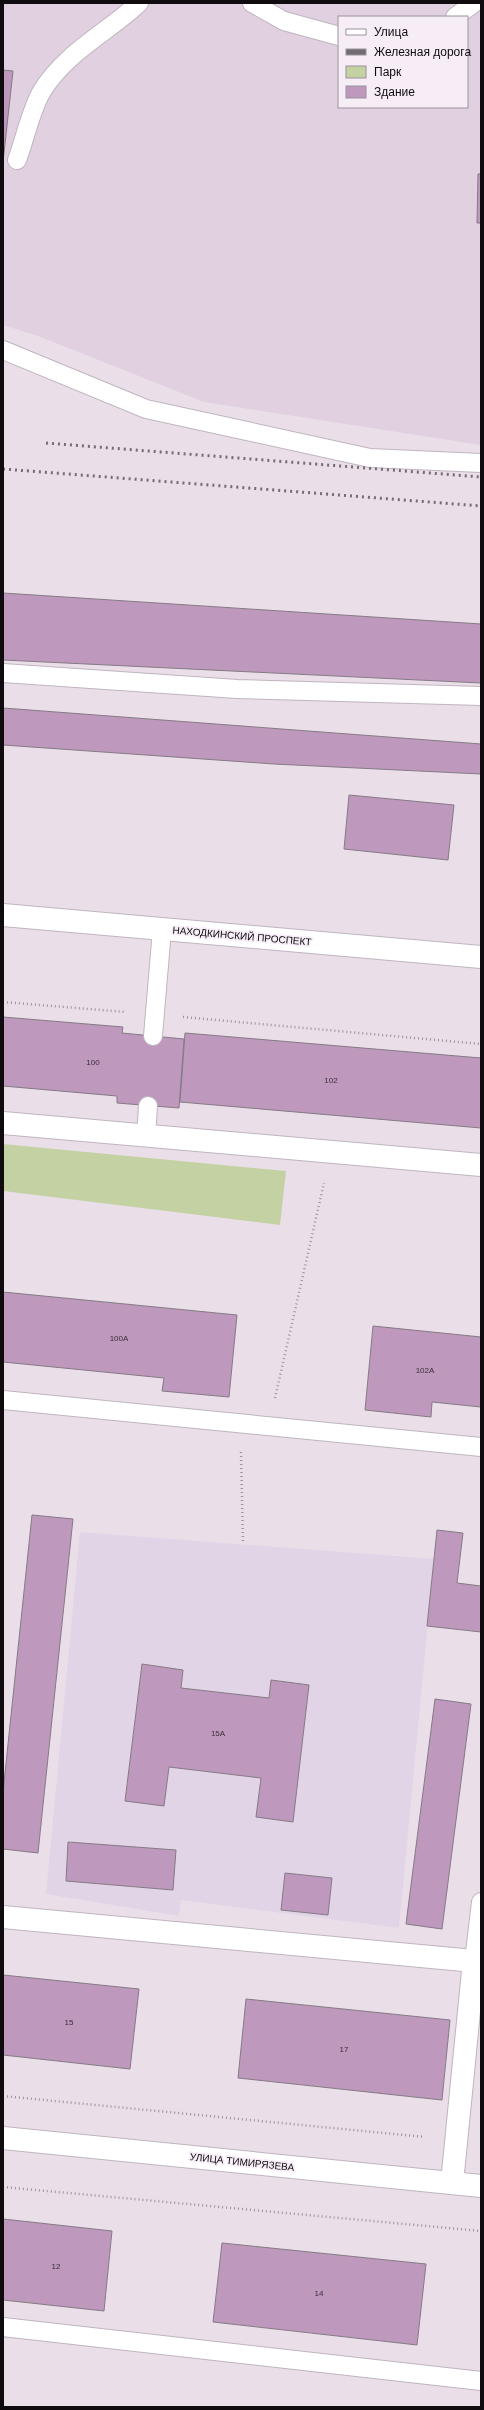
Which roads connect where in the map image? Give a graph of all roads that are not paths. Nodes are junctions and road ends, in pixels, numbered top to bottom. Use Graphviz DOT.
graph roads {
  1 [pos="139,3"];
  2 [pos="252,3"];
  3 [pos="474,3"];
  4 [pos="456,16"];
  5 [pos="338,36"];
  6 [pos="17,160"];
  7 [pos="3,350"];
  8 [pos="481,463"];
  9 [pos="3,673"];
  10 [pos="481,696"];
  11 [pos="3,915"];
  12 [pos="162,930"];
  13 [pos="481,957"];
  14 [pos="154,1036"];
  15 [pos="148,1106"];
  16 [pos="3,1123"];
  17 [pos="146,1137"];
  18 [pos="481,1165"];
  19 [pos="3,1400"];
  20 [pos="481,1447"];
  21 [pos="481,1902"];
  22 [pos="3,1917"];
  23 [pos="474,1961"];
  24 [pos="475,2009"];
  25 [pos="3,2138"];
  26 [pos="452,2183"];
  27 [pos="481,2186"];
  28 [pos="3,2327"];
  29 [pos="481,2381"];
  1 -- 6 [label="lane"];
  2 -- 5 [label="lane"];
  3 -- 4 [label="lane"];
  7 -- 8 [label="lane"];
  9 -- 10 [label="lane"];
  11 -- 12 [label="street, НАХОДКИНСКИЙ ПРОСПЕКТ"];
  12 -- 13 [label="street, НАХОДКИНСКИЙ ПРОСПЕКТ"];
  12 -- 14 [label="lane"];
  15 -- 17 [label="lane"];
  16 -- 17 [label="street"];
  17 -- 18 [label="street"];
  19 -- 20 [label="lane"];
  21 -- 23 [label="lane"];
  22 -- 23 [label="street"];
  23 -- 24 [label="street"];
  24 -- 26 [label="street"];
  25 -- 26 [label="street, УЛИЦА ТИМИРЯЗЕВА"];
  26 -- 27 [label="street, УЛИЦА ТИМИРЯЗЕВА"];
  28 -- 29 [label="lane"];
}
